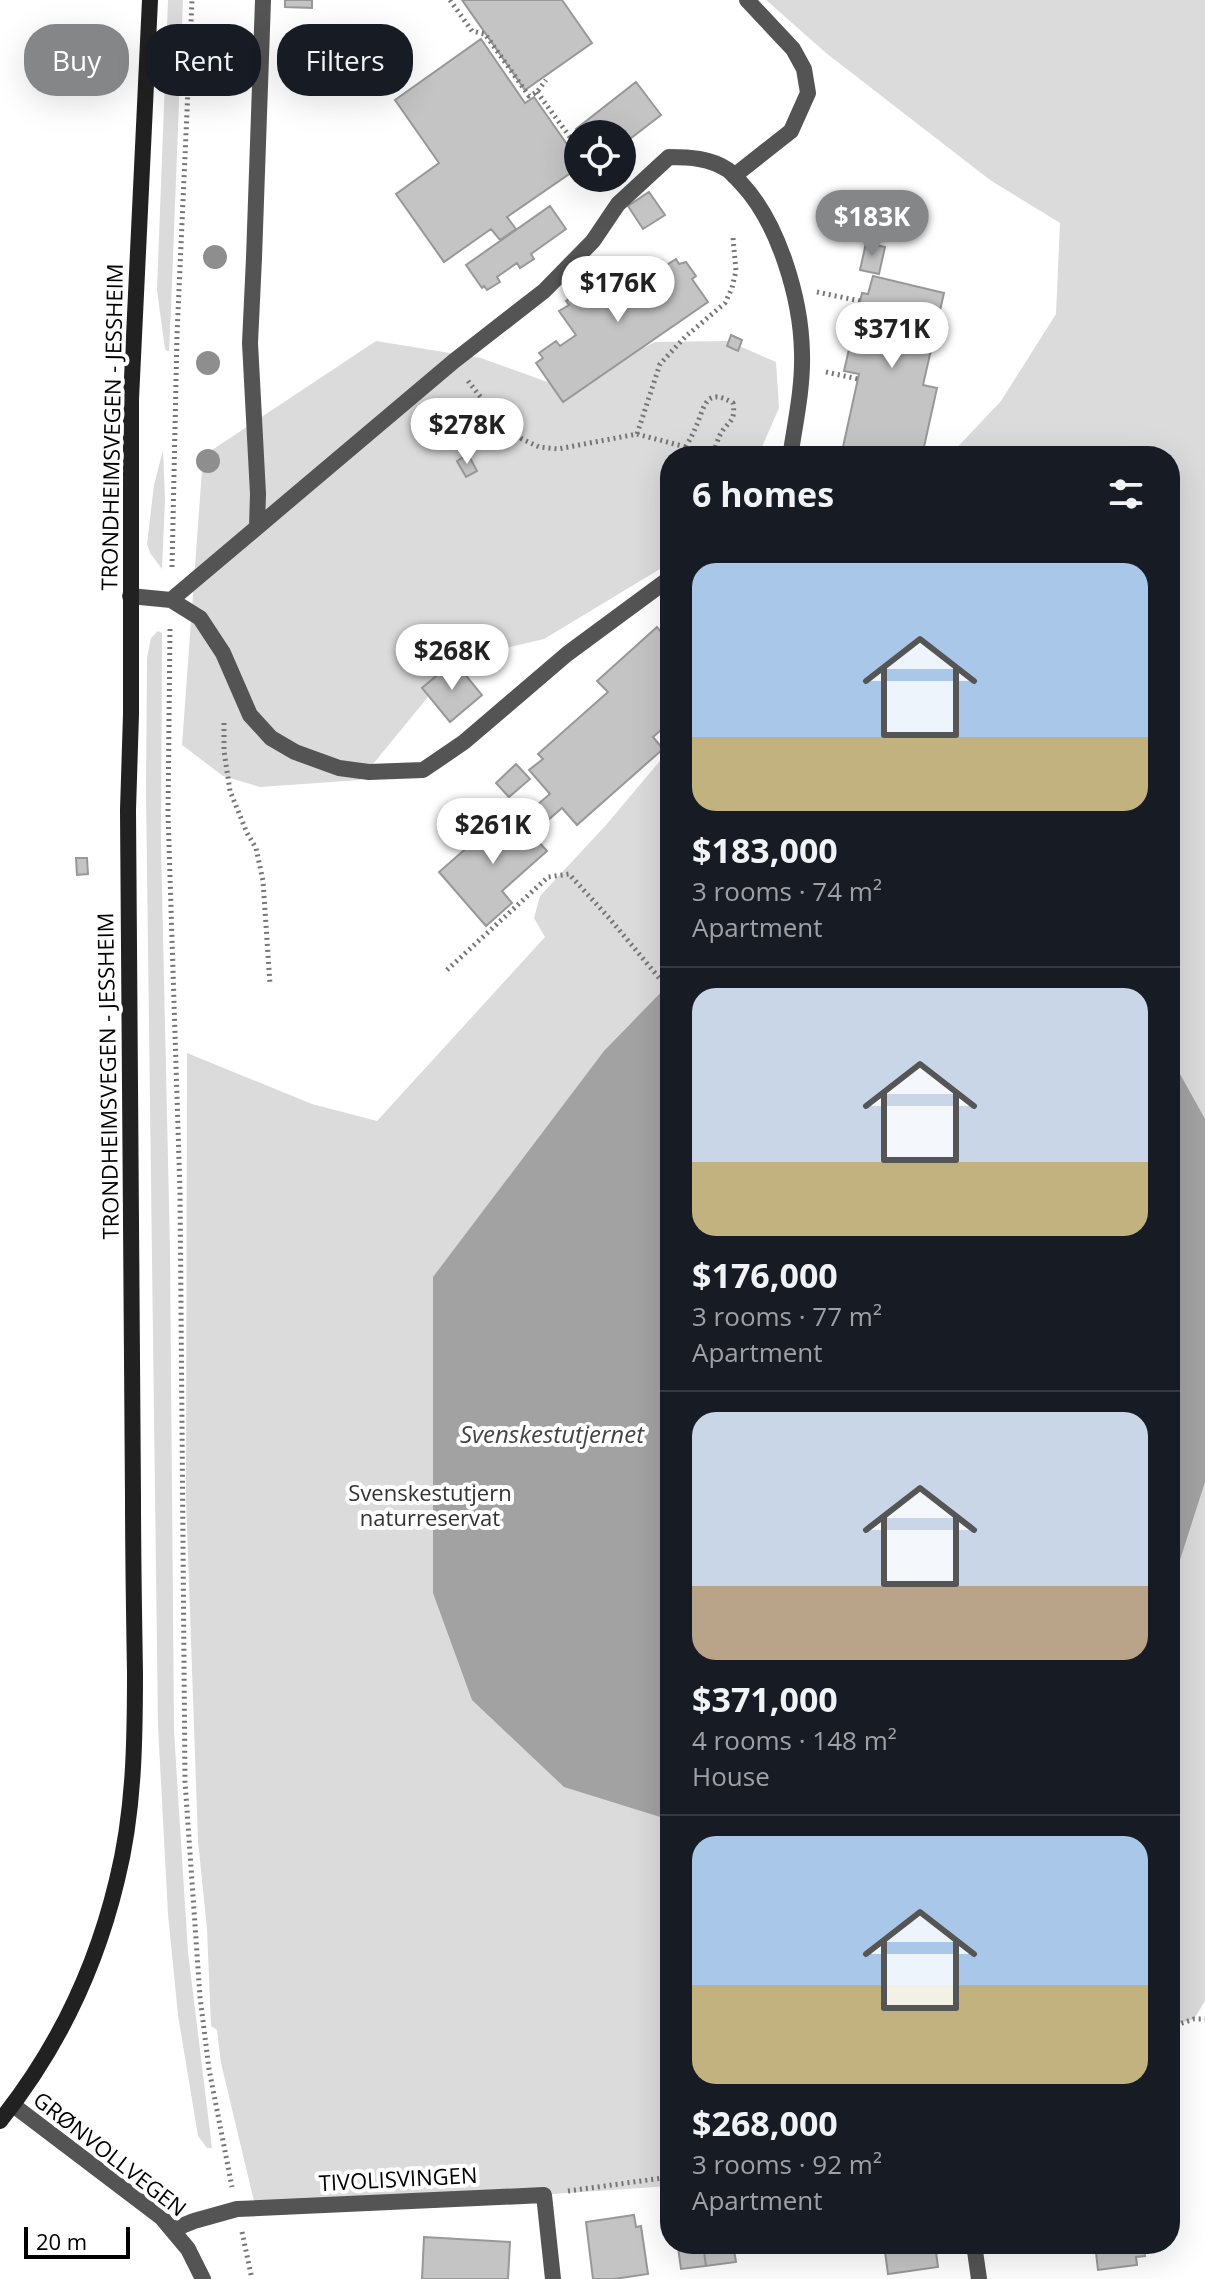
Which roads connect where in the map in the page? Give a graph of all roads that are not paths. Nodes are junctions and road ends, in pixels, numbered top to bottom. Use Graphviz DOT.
graph roads {
  1 [pos="150,0"];
  2 [pos="263,0"];
  3 [pos="747,0"];
  4 [pos="734,176"];
  5 [pos="792,446"];
  6 [pos="257,527"];
  7 [pos="660,585"];
  8 [pos="130,596"];
  9 [pos="171,600"];
  10 [pos="13,2105"];
  11 [pos="0,2121"];
  12 [pos="174,2229"];
  13 [pos="975,2254"];
  14 [pos="203,2279"];
  15 [pos="553,2279"];
  16 [pos="979,2279"];
  1 -- 8 [label="main road, TRONDHEIMSVEGEN - JESSHEIM"];
  2 -- 6 [label="street"];
  3 -- 4 [label="street"];
  4 -- 5 [label="street"];
  4 -- 6 [label="street"];
  6 -- 9 [label="street"];
  7 -- 9 [label="street"];
  8 -- 9 [label="street"];
  8 -- 10 [label="main road, TRONDHEIMSVEGEN - JESSHEIM"];
  10 -- 11 [label="main road, TRONDHEIMSVEGEN - JESSHEIM"];
  10 -- 12 [label="street, GRØNVOLLVEGEN"];
  12 -- 14 [label="street, GRØNVOLLVEGEN"];
  12 -- 15 [label="street, TIVOLISVINGEN"];
  13 -- 16 [label="street"];
}
